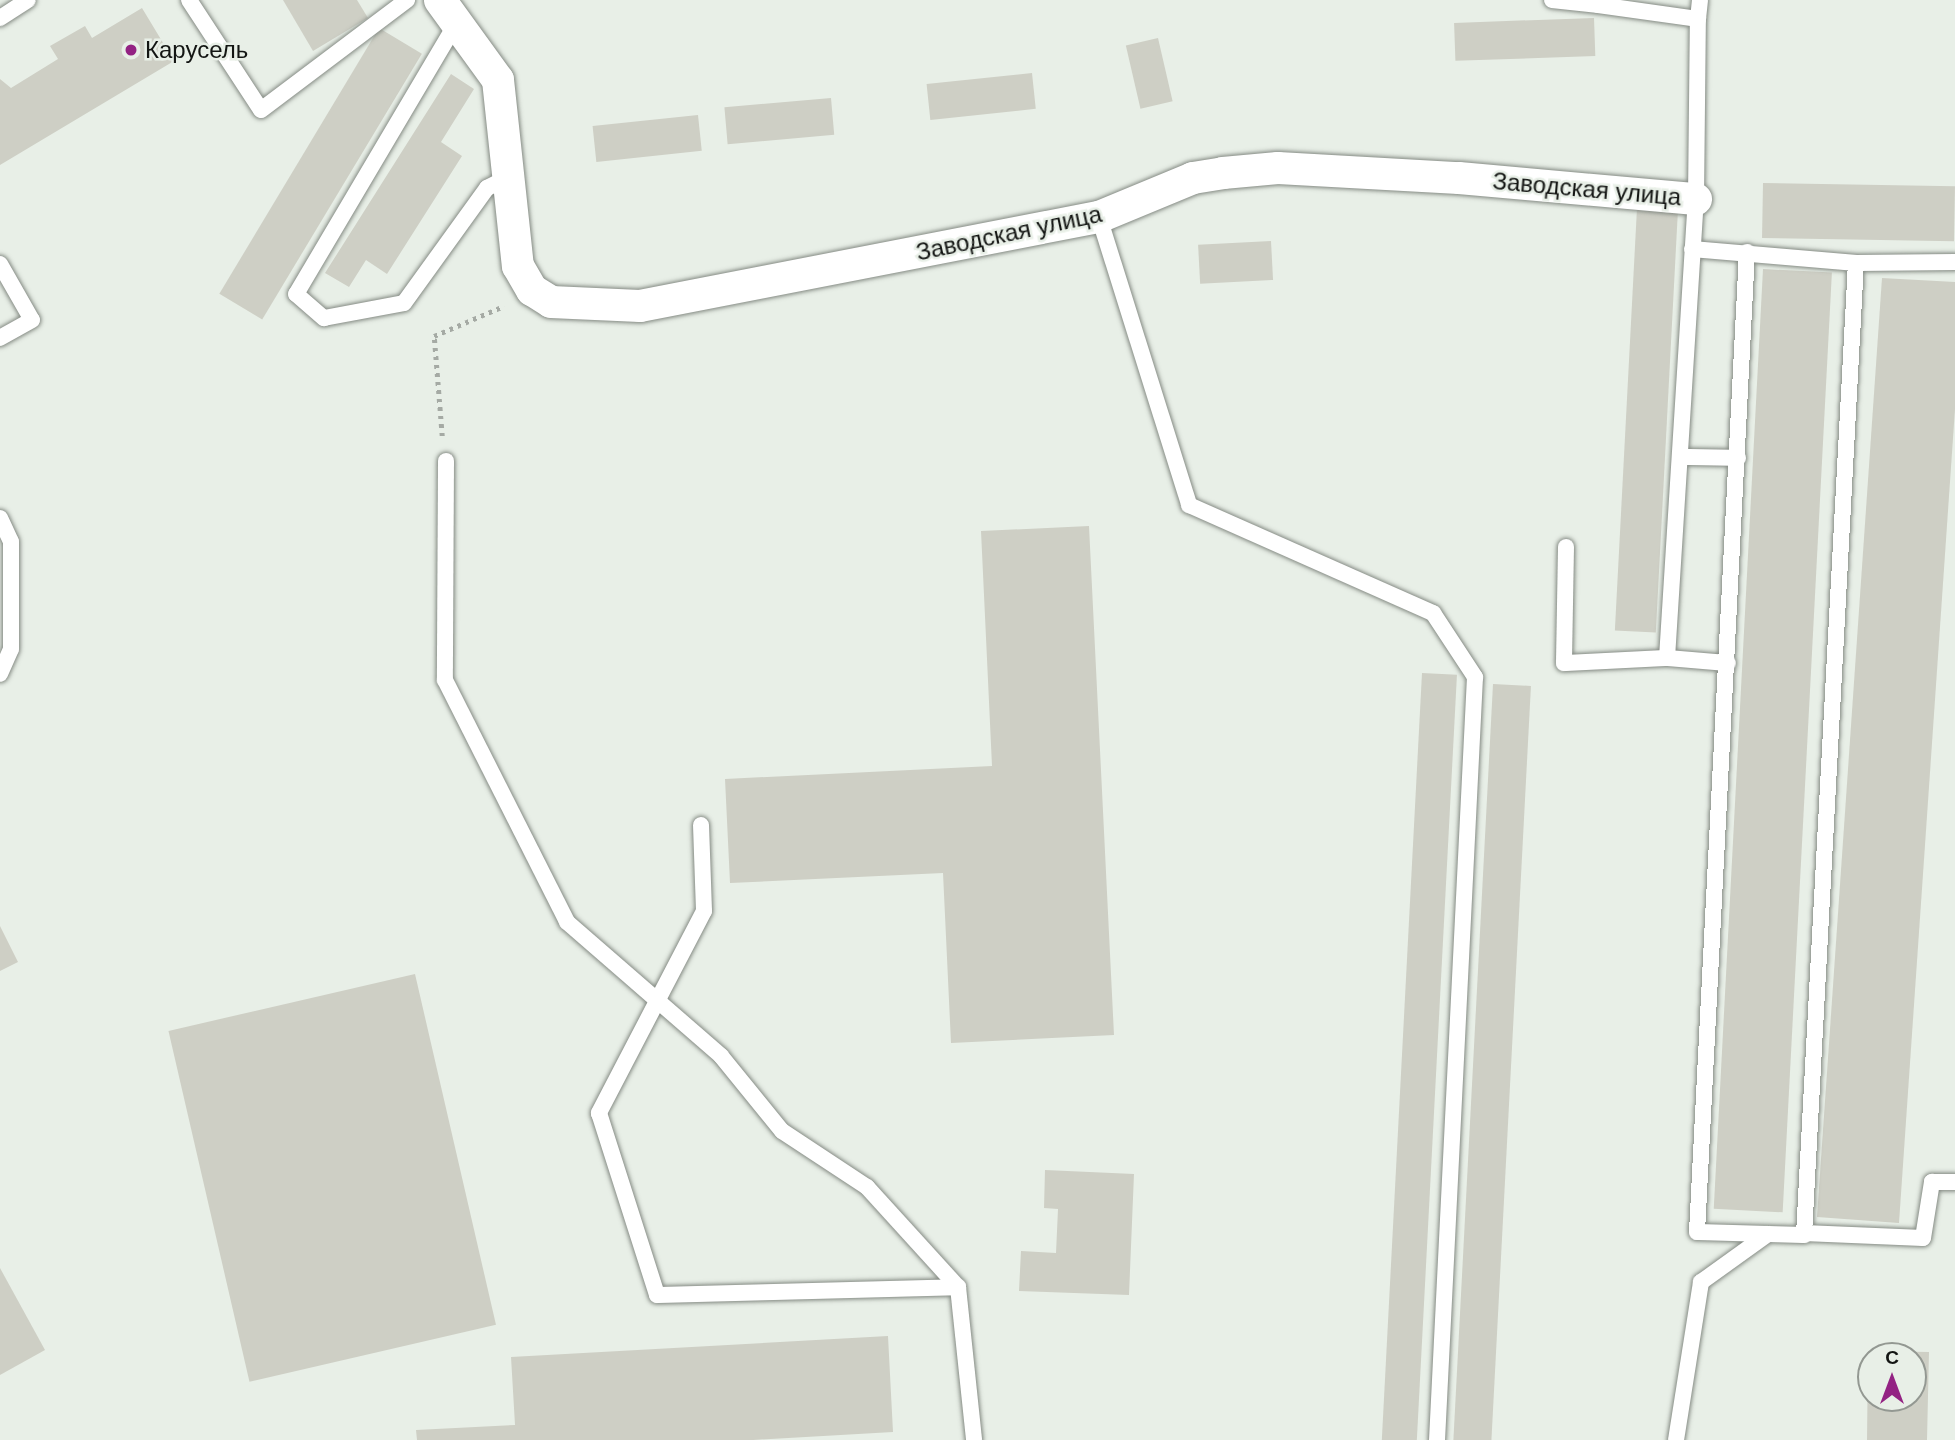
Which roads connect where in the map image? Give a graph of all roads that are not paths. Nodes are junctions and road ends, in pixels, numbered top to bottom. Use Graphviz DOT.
graph roads {
  1 [pos="28,0"];
  2 [pos="189,0"];
  3 [pos="407,0"];
  4 [pos="1552,0"];
  5 [pos="1700,0"];
  6 [pos="1599,3"];
  7 [pos="449,11"];
  8 [pos="0,18"];
  9 [pos="1698,19"];
  10 [pos="507,178"];
  11 [pos="1696,199"];
  12 [pos="1099,217"];
  13 [pos="1692,249"];
  14 [pos="1747,252"];
  15 [pos="1955,262"];
  16 [pos="1856,263"];
  17 [pos="0,264"];
  18 [pos="0,338"];
  19 [pos="1683,457"];
  20 [pos="1738,458"];
  21 [pos="446,461"];
  22 [pos="0,518"];
  23 [pos="1566,547"];
  24 [pos="1667,658"];
  25 [pos="1728,663"];
  26 [pos="0,674"];
  27 [pos="701,825"];
  28 [pos="654,997"];
  29 [pos="1955,1182"];
  30 [pos="1804,1233"];
  31 [pos="1768,1234"];
  32 [pos="958,1287"];
  33 [pos="974,1440"];
  34 [pos="1437,1440"];
  35 [pos="1676,1440"];
  1 -- 8 [label="lane"];
  2 -- 3 [label="lane"];
  4 -- 6 [label="lane"];
  5 -- 9 [label="lane"];
  6 -- 9 [label="lane"];
  7 -- 10 [label="street"];
  7 -- 10 [label="lane"];
  9 -- 11 [label="lane"];
  10 -- 12 [label="street, Заводская улица"];
  11 -- 12 [label="street, Заводская улица"];
  11 -- 13 [label="lane"];
  12 -- 34 [label="lane"];
  13 -- 14 [label="lane"];
  13 -- 19 [label="lane"];
  14 -- 16 [label="lane"];
  14 -- 20 [label="lane"];
  15 -- 16 [label="lane"];
  16 -- 30 [label="lane"];
  17 -- 18 [label="lane"];
  19 -- 20 [label="lane"];
  19 -- 24 [label="lane"];
  20 -- 25 [label="lane"];
  21 -- 28 [label="lane"];
  22 -- 26 [label="lane"];
  23 -- 24 [label="lane"];
  24 -- 25 [label="lane"];
  25 -- 31 [label="lane"];
  27 -- 28 [label="lane"];
  28 -- 32 [label="lane"];
  28 -- 32 [label="lane"];
  29 -- 30 [label="lane"];
  30 -- 31 [label="lane"];
  31 -- 35 [label="lane"];
  32 -- 33 [label="lane"];
}
